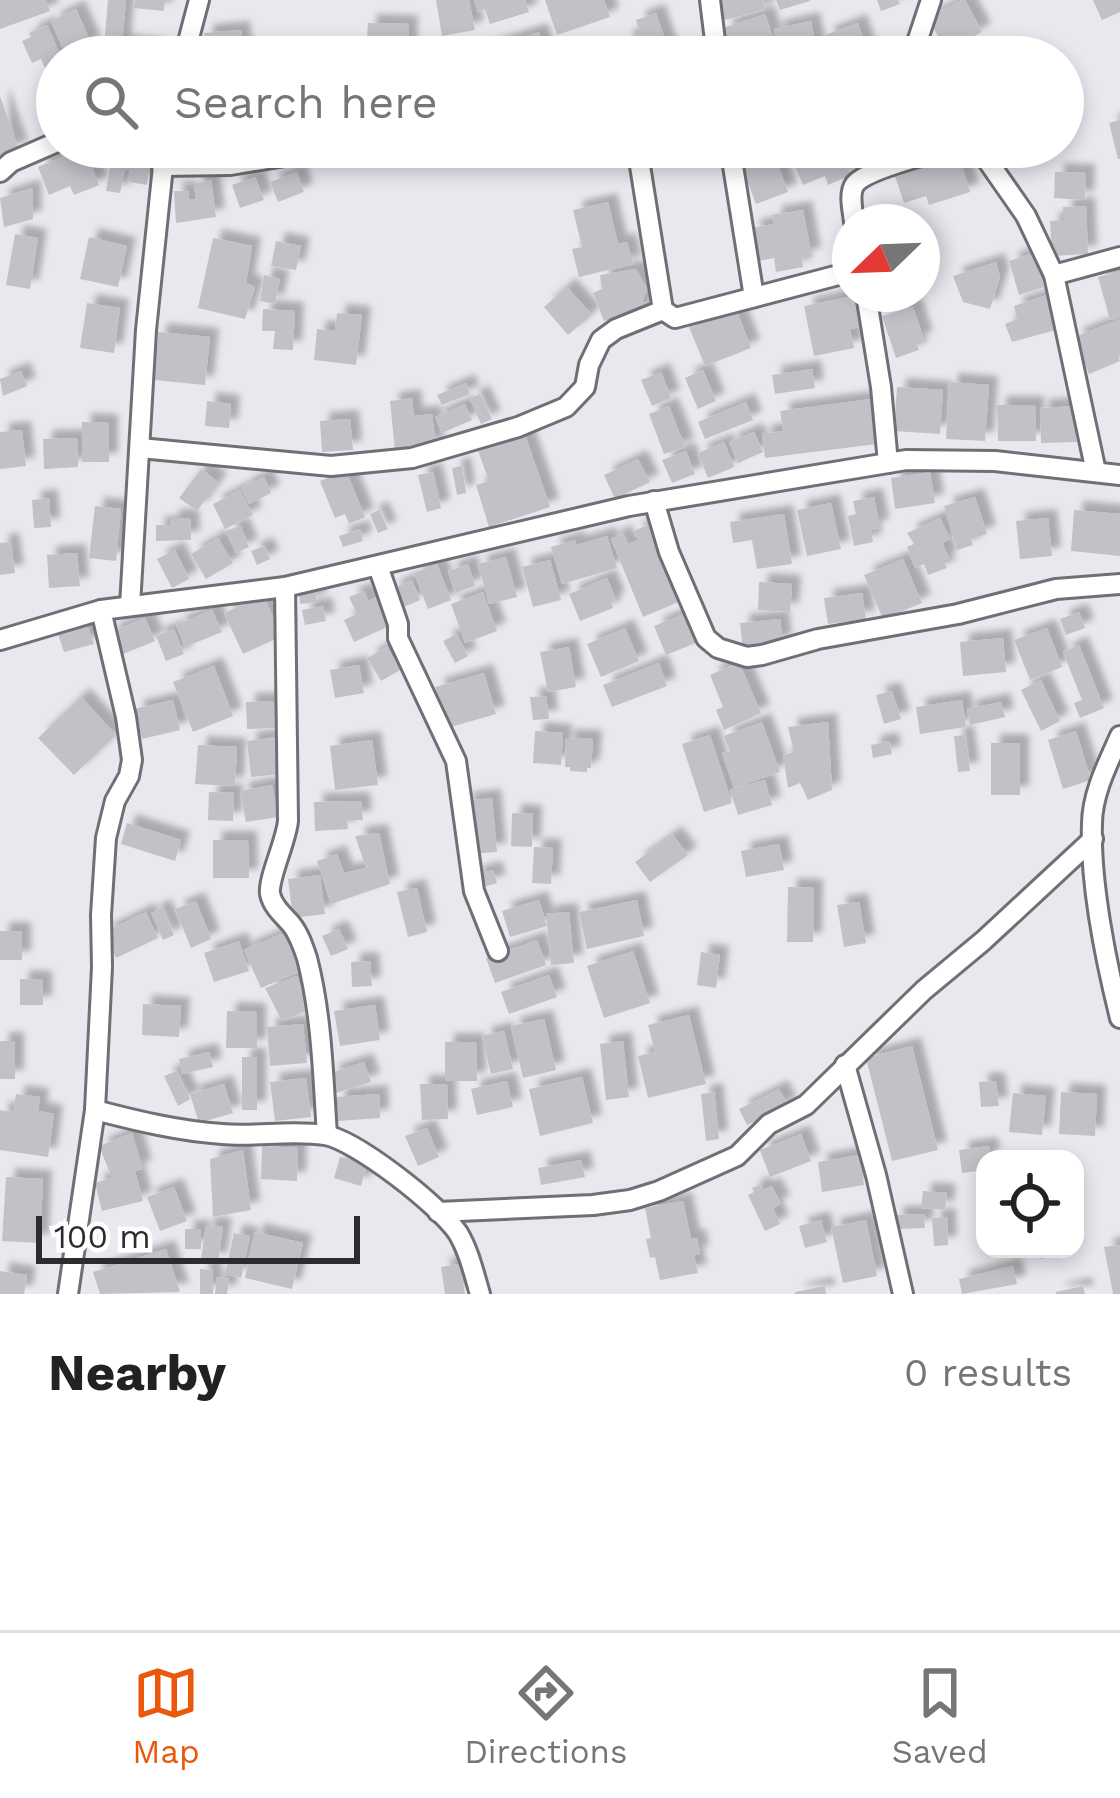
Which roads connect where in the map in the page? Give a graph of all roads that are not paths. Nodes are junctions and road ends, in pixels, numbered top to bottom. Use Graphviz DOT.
graph roads {
  1 [pos="199,0"];
  2 [pos="710,0"];
  3 [pos="931,0"];
  4 [pos="190,36"];
  5 [pos="714,36"];
  6 [pos="919,36"];
  7 [pos="36,151"];
  8 [pos="162,168"];
  9 [pos="640,168"];
  10 [pos="733,168"];
  11 [pos="893,168"];
  12 [pos="992,168"];
  13 [pos="0,172"];
  14 [pos="852,204"];
  15 [pos="1120,257"];
  16 [pos="1054,275"];
  17 [pos="832,277"];
  18 [pos="754,297"];
  19 [pos="663,310"];
  20 [pos="869,312"];
  21 [pos="140,448"];
  22 [pos="888,463"];
  23 [pos="1096,472"];
  24 [pos="1120,475"];
  25 [pos="654,501"];
  26 [pos="378,566"];
  27 [pos="1120,584"];
  28 [pos="285,587"];
  29 [pos="130,606"];
  30 [pos="101,610"];
  31 [pos="0,640"];
  32 [pos="1120,736"];
  33 [pos="1093,839"];
  34 [pos="498,951"];
  35 [pos="1120,1018"];
  36 [pos="845,1066"];
  37 [pos="95,1110"];
  38 [pos="327,1135"];
  39 [pos="438,1212"];
  40 [pos="68,1294"];
  41 [pos="479,1294"];
  42 [pos="903,1294"];
  1 -- 4 [label="street"];
  2 -- 5 [label="street"];
  3 -- 6 [label="street"];
  7 -- 13 [label="street"];
  8 -- 21 [label="street"];
  9 -- 19 [label="street"];
  10 -- 18 [label="street"];
  11 -- 14 [label="street"];
  12 -- 16 [label="street"];
  15 -- 16 [label="street"];
  16 -- 23 [label="street"];
  17 -- 18 [label="street"];
  18 -- 19 [label="street"];
  19 -- 21 [label="street"];
  20 -- 22 [label="street"];
  21 -- 29 [label="street"];
  22 -- 23 [label="street"];
  22 -- 25 [label="street"];
  23 -- 24 [label="street"];
  25 -- 26 [label="street"];
  25 -- 27 [label="street"];
  26 -- 28 [label="street"];
  26 -- 34 [label="street"];
  28 -- 29 [label="street"];
  28 -- 38 [label="street"];
  29 -- 30 [label="street"];
  30 -- 31 [label="street"];
  30 -- 37 [label="street"];
  32 -- 33 [label="street"];
  33 -- 35 [label="street"];
  33 -- 36 [label="street"];
  36 -- 39 [label="street"];
  36 -- 42 [label="street"];
  37 -- 38 [label="street"];
  37 -- 40 [label="street"];
  38 -- 39 [label="street"];
  39 -- 41 [label="street"];
}
